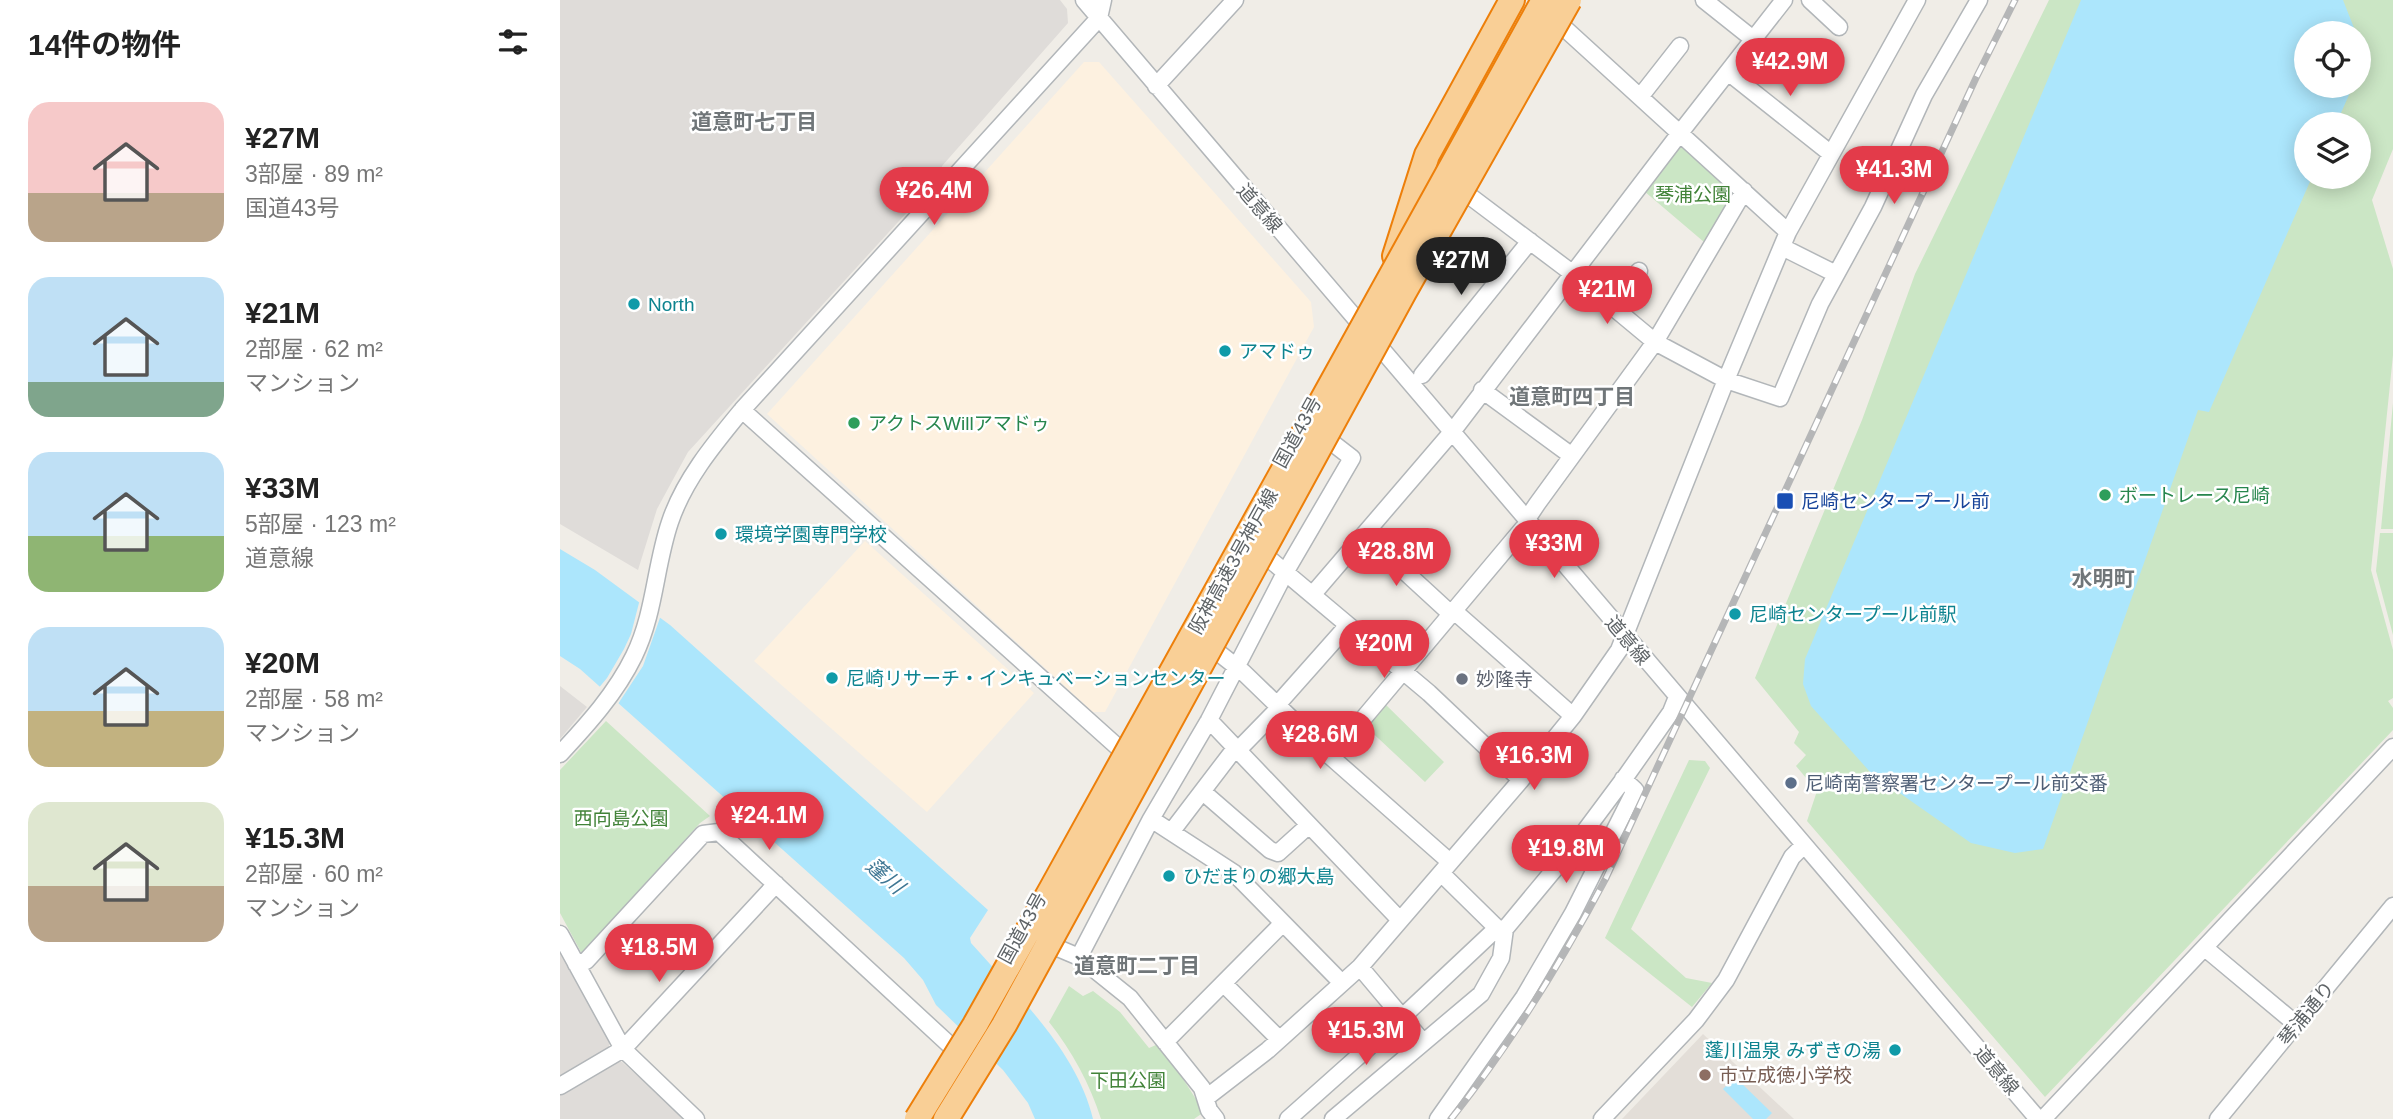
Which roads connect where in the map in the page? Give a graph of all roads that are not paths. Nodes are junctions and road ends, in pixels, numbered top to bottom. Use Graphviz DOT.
graph roads {
  1 [pos="1084,0"];
  2 [pos="1103,0"];
  3 [pos="1235,0"];
  4 [pos="1494,0"];
  5 [pos="1512,0"];
  6 [pos="1538,0"];
  7 [pos="1544,0"];
  8 [pos="1569,0"];
  9 [pos="1576,0"];
  10 [pos="1703,0"];
  11 [pos="1784,0"];
  12 [pos="1810,0"];
  13 [pos="1917,0"];
  14 [pos="1979,0"];
  15 [pos="1099,19"];
  16 [pos="1561,26"];
  17 [pos="1839,27"];
  18 [pos="1753,39"];
  19 [pos="1680,46"];
  20 [pos="1728,72"];
  21 [pos="1156,86"];
  22 [pos="1640,97"];
  23 [pos="1680,133"];
  24 [pos="1830,153"];
  25 [pos="1427,155"];
  26 [pos="1744,191"];
  27 [pos="1467,194"];
  28 [pos="1785,239"];
  29 [pos="1530,241"];
  30 [pos="1395,256"];
  31 [pos="1639,271"];
  32 [pos="1572,273"];
  33 [pos="1836,274"];
  34 [pos="1612,306"];
  35 [pos="1357,322"];
  36 [pos="1655,342"];
  37 [pos="1381,348"];
  38 [pos="1422,375"];
  39 [pos="1726,380"];
  40 [pos="1482,390"];
  41 [pos="742,410"];
  42 [pos="1452,432"];
  43 [pos="1572,456"];
  44 [pos="1527,519"];
  45 [pos="1365,535"];
  46 [pos="1276,564"];
  47 [pos="1420,585"];
  48 [pos="1313,594"];
  49 [pos="1408,598"];
  50 [pos="1452,612"];
  51 [pos="1348,625"];
  52 [pos="1625,636"];
  53 [pos="1214,650"];
  54 [pos="1236,667"];
  55 [pos="1403,671"];
  56 [pos="1677,697"];
  57 [pos="1278,706"];
  58 [pos="1573,716"];
  59 [pos="1209,720"];
  60 [pos="2393,747"];
  61 [pos="1121,750"];
  62 [pos="1238,750"];
  63 [pos="560,754"];
  64 [pos="1331,757"];
  65 [pos="1623,779"];
  66 [pos="1521,780"];
  67 [pos="1203,792"];
  68 [pos="1151,819"];
  69 [pos="1309,825"];
  70 [pos="1172,831"];
  71 [pos="1803,846"];
  72 [pos="1445,868"];
  73 [pos="776,884"];
  74 [pos="2393,906"];
  75 [pos="1400,920"];
  76 [pos="1283,923"];
  77 [pos="1501,929"];
  78 [pos="560,934"];
  79 [pos="1053,946"];
  80 [pos="2204,948"];
  81 [pos="1079,957"];
  82 [pos="576,964"];
  83 [pos="1360,967"];
  84 [pos="1342,983"];
  85 [pos="1224,984"];
  86 [pos="1402,1016"];
  87 [pos="2296,1024"];
  88 [pos="1279,1040"];
  89 [pos="1166,1042"];
  90 [pos="1423,1042"];
  91 [pos="957,1043"];
  92 [pos="623,1049"];
  93 [pos="560,1086"];
  94 [pos="1206,1098"];
  95 [pos="696,1119"];
  96 [pos="910,1119"];
  97 [pos="917,1119"];
  98 [pos="946,1119"];
  99 [pos="954,1119"];
  100 [pos="1216,1119"];
  101 [pos="1288,1119"];
  102 [pos="1334,1119"];
  103 [pos="1438,1119"];
  104 [pos="1602,1119"];
  105 [pos="2040,1119"];
  106 [pos="2218,1119"];
  1 -- 15 [label="street, 道意線"];
  2 -- 15 [label="street"];
  3 -- 21 [label="street"];
  4 -- 25 [label="highway"];
  5 -- 25 [label="highway"];
  6 -- 30 [label="highway, 国道43号"];
  7 -- 97 [label="highway, 阪神高速3号神戸線, bridge"];
  8 -- 98 [label="highway, 阪神高速3号神戸線, bridge"];
  9 -- 16 [label="highway, 国道43号"];
  10 -- 18 [label="street"];
  11 -- 18 [label="street"];
  12 -- 17 [label="street"];
  13 -- 24 [label="street"];
  14 -- 33 [label="street"];
  15 -- 21 [label="street, 道意線"];
  15 -- 41 [label="street"];
  16 -- 22 [label="street"];
  16 -- 27 [label="highway, 国道43号"];
  18 -- 20 [label="street"];
  19 -- 22 [label="street"];
  20 -- 23 [label="street"];
  20 -- 24 [label="street"];
  21 -- 35 [label="street, 道意線"];
  22 -- 23 [label="street"];
  23 -- 26 [label="street"];
  23 -- 32 [label="street"];
  24 -- 28 [label="street"];
  25 -- 30 [label="highway"];
  26 -- 28 [label="street"];
  26 -- 36 [label="street"];
  27 -- 29 [label="street"];
  27 -- 37 [label="highway, 国道43号"];
  28 -- 33 [label="street"];
  28 -- 39 [label="street"];
  29 -- 32 [label="street"];
  29 -- 38 [label="street"];
  30 -- 35 [label="highway, 国道43号"];
  31 -- 34 [label="street"];
  32 -- 34 [label="street"];
  32 -- 40 [label="street"];
  33 -- 39 [label="street"];
  34 -- 36 [label="street"];
  35 -- 37 [label="street, 道意線"];
  35 -- 61 [label="highway, 国道43号"];
  36 -- 39 [label="street"];
  36 -- 43 [label="street"];
  37 -- 42 [label="street, 道意線"];
  37 -- 46 [label="highway, 国道43号"];
  39 -- 52 [label="street"];
  40 -- 42 [label="street"];
  40 -- 43 [label="street"];
  41 -- 61 [label="street"];
  41 -- 63 [label="street"];
  42 -- 44 [label="street, 道意線"];
  42 -- 45 [label="street"];
  43 -- 44 [label="street"];
  44 -- 50 [label="street"];
  44 -- 52 [label="street, 道意線"];
  45 -- 47 [label="street"];
  45 -- 48 [label="street"];
  46 -- 48 [label="street"];
  46 -- 53 [label="highway, 国道43号"];
  46 -- 54 [label="street"];
  47 -- 49 [label="street"];
  47 -- 50 [label="street"];
  48 -- 51 [label="street"];
  50 -- 55 [label="street"];
  50 -- 58 [label="street"];
  51 -- 55 [label="street"];
  51 -- 57 [label="street"];
  52 -- 56 [label="street, 道意線"];
  52 -- 58 [label="street"];
  53 -- 54 [label="street"];
  53 -- 79 [label="highway, 国道43号"];
  54 -- 57 [label="street"];
  54 -- 59 [label="street"];
  55 -- 64 [label="street"];
  55 -- 66 [label="street"];
  56 -- 65 [label="street"];
  56 -- 71 [label="street, 道意線"];
  57 -- 62 [label="street"];
  57 -- 64 [label="street"];
  58 -- 66 [label="street"];
  59 -- 62 [label="street"];
  59 -- 68 [label="street"];
  60 -- 80 [label="street"];
  61 -- 91 [label="highway, 国道43号"];
  62 -- 67 [label="street"];
  62 -- 69 [label="street"];
  64 -- 72 [label="street"];
  65 -- 77 [label="street"];
  65 -- 103 [label="street"];
  66 -- 72 [label="street"];
  67 -- 69 [label="street"];
  67 -- 70 [label="street"];
  68 -- 70 [label="street"];
  68 -- 81 [label="street"];
  69 -- 75 [label="street"];
  70 -- 76 [label="street"];
  71 -- 104 [label="street"];
  71 -- 105 [label="street, 道意線"];
  72 -- 75 [label="street"];
  72 -- 77 [label="street"];
  73 -- 82 [label="street"];
  73 -- 91 [label="street"];
  73 -- 92 [label="street"];
  74 -- 87 [label="street, 琴浦通り"];
  75 -- 83 [label="street"];
  76 -- 84 [label="street"];
  76 -- 85 [label="street"];
  77 -- 86 [label="street"];
  77 -- 90 [label="street"];
  78 -- 82 [label="street"];
  79 -- 81 [label="street"];
  79 -- 99 [label="highway, 国道43号"];
  80 -- 87 [label="street"];
  80 -- 105 [label="street"];
  81 -- 89 [label="street"];
  82 -- 92 [label="street"];
  83 -- 84 [label="street"];
  83 -- 86 [label="street"];
  84 -- 88 [label="street"];
  85 -- 88 [label="street"];
  85 -- 89 [label="street"];
  86 -- 90 [label="street"];
  86 -- 101 [label="street"];
  87 -- 106 [label="street, 琴浦通り"];
  88 -- 94 [label="street"];
  89 -- 94 [label="street"];
  90 -- 102 [label="street"];
  91 -- 96 [label="highway, 国道43号"];
  92 -- 93 [label="street"];
  92 -- 95 [label="street"];
  94 -- 100 [label="street"];
}
